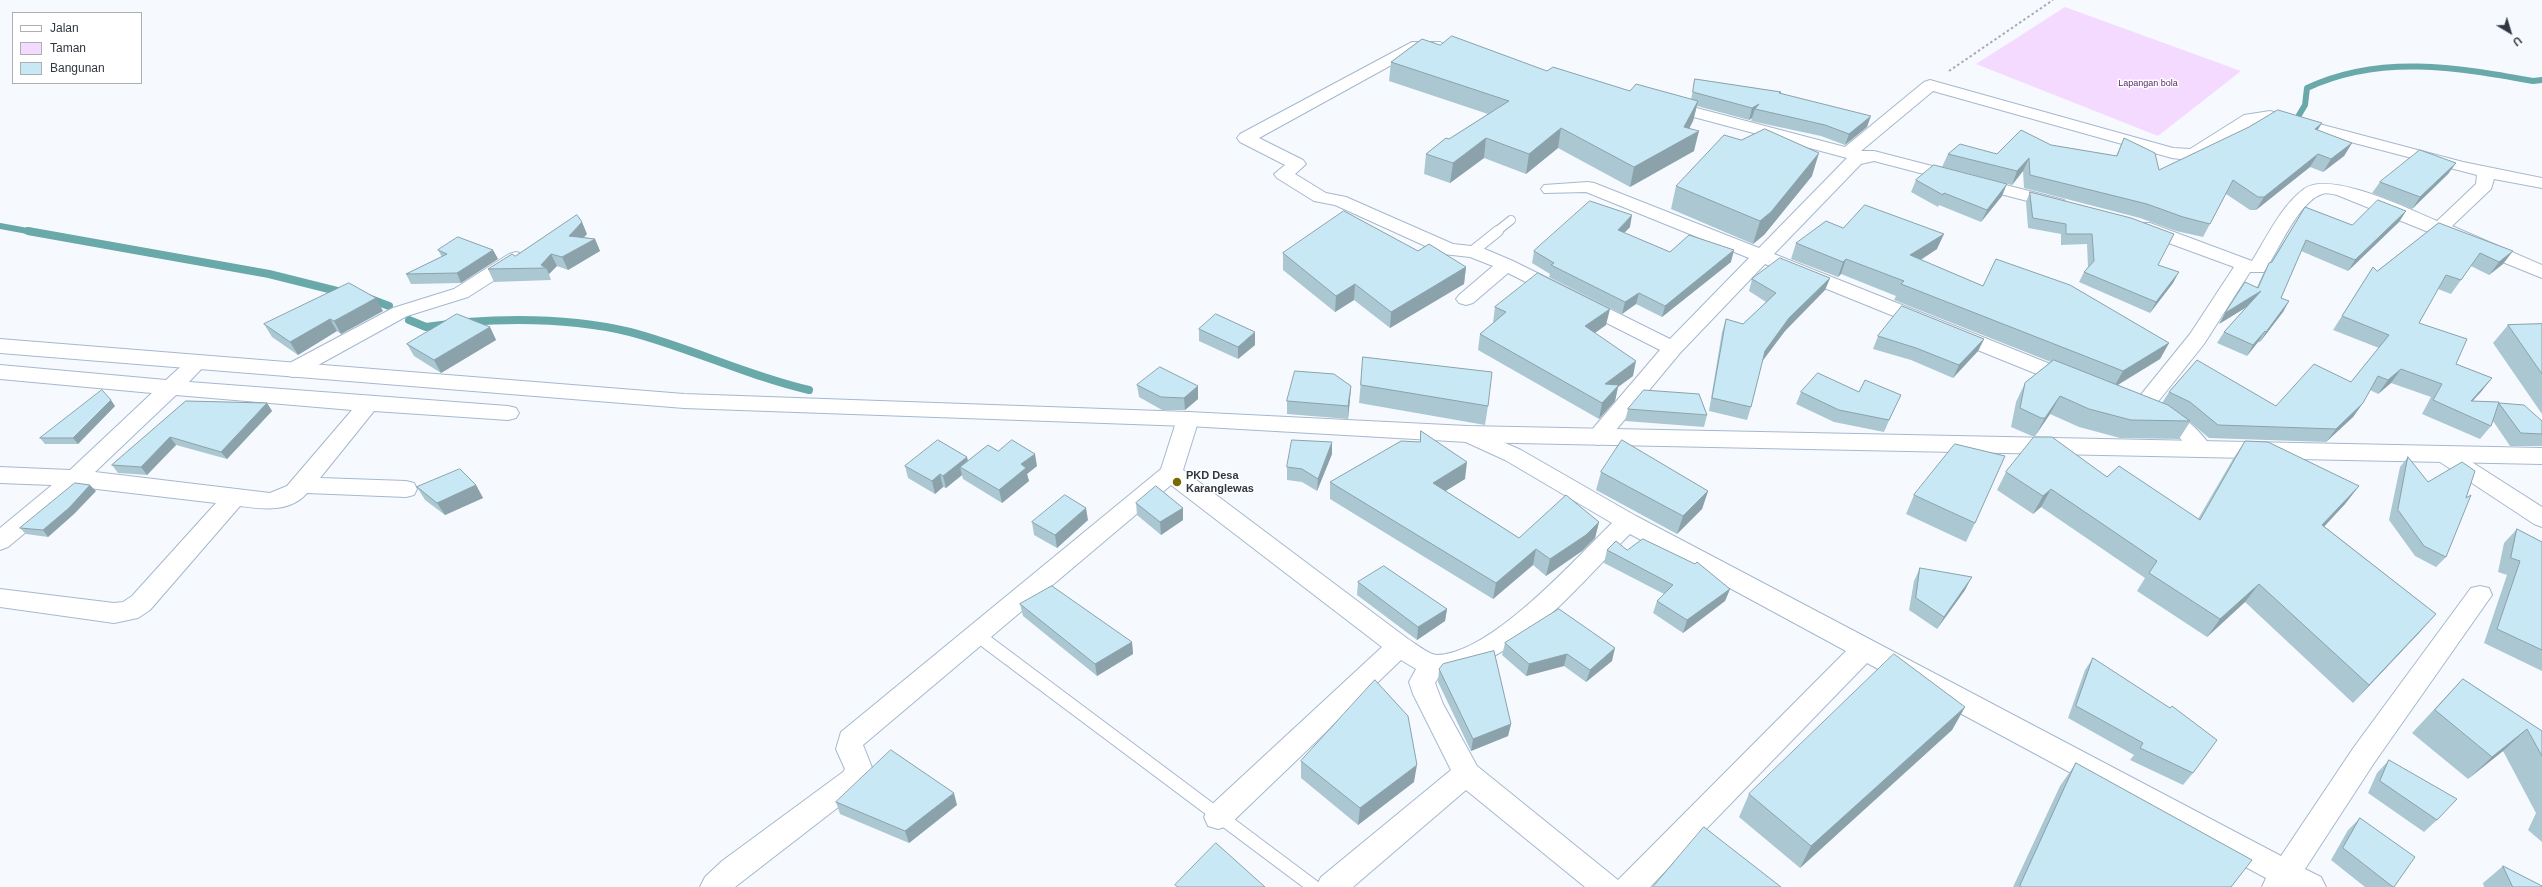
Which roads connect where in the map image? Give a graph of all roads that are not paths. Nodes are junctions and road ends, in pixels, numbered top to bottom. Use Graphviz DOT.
graph roads {
  1 [pos="1459,48"];
  2 [pos="1648,101"];
  3 [pos="1856,155"];
  4 [pos="2486,173"];
  5 [pos="2542,183"];
  6 [pos="1550,189"];
  7 [pos="2074,208"];
  8 [pos="1511,220"];
  9 [pos="2125,221"];
  10 [pos="2440,228"];
  11 [pos="535,246"];
  12 [pos="1474,251"];
  13 [pos="1762,257"];
  14 [pos="1506,265"];
  15 [pos="2245,265"];
  16 [pos="2542,272"];
  17 [pos="1466,299"];
  18 [pos="0,346"];
  19 [pos="1673,348"];
  20 [pos="197,363"];
  21 [pos="293,370"];
  22 [pos="0,372"];
  23 [pos="2091,387"];
  24 [pos="168,388"];
  25 [pos="370,402"];
  26 [pos="508,413"];
  27 [pos="1188,419"];
  28 [pos="1467,434"];
  29 [pos="1598,437"];
  30 [pos="2202,450"];
  31 [pos="2445,455"];
  32 [pos="2542,456"];
  33 [pos="1171,472"];
  34 [pos="0,475"];
  35 [pos="75,478"];
  36 [pos="303,484"];
  37 [pos="406,490"];
  38 [pos="234,498"];
  39 [pos="2542,518"];
  40 [pos="1628,522"];
  41 [pos="0,541"];
  42 [pos="2480,595"];
  43 [pos="0,598"];
  44 [pos="976,634"];
  45 [pos="1399,646"];
  46 [pos="1864,649"];
  47 [pos="1432,666"];
  48 [pos="1466,774"];
  49 [pos="1218,816"];
  50 [pos="2281,880"];
  51 [pos="715,887"];
  52 [pos="1314,887"];
  53 [pos="1331,887"];
  54 [pos="1607,887"];
  55 [pos="1630,887"];
  56 [pos="2311,887"];
  1 -- 12 [label="street"];
  2 -- 3 [label="street"];
  3 -- 4 [label="street"];
  3 -- 7 [label="street"];
  3 -- 13 [label="street"];
  4 -- 5 [label="street"];
  4 -- 10 [label="street"];
  6 -- 13 [label="street"];
  8 -- 12 [label="lane"];
  9 -- 15 [label="street"];
  10 -- 15 [label="street"];
  10 -- 16 [label="street"];
  11 -- 21 [label="street"];
  12 -- 14 [label="street"];
  13 -- 19 [label="street"];
  13 -- 23 [label="street"];
  14 -- 17 [label="street"];
  14 -- 19 [label="street"];
  15 -- 30 [label="street"];
  18 -- 20 [label="street"];
  19 -- 29 [label="street"];
  20 -- 21 [label="street"];
  20 -- 24 [label="street"];
  21 -- 27 [label="street"];
  22 -- 24 [label="street"];
  24 -- 25 [label="street"];
  24 -- 35 [label="street"];
  25 -- 26 [label="street"];
  25 -- 36 [label="street"];
  27 -- 28 [label="street"];
  27 -- 33 [label="street"];
  28 -- 29 [label="street"];
  28 -- 40 [label="street"];
  29 -- 30 [label="street"];
  30 -- 31 [label="street"];
  31 -- 32 [label="street"];
  31 -- 39 [label="street"];
  33 -- 44 [label="street"];
  33 -- 45 [label="street"];
  34 -- 35 [label="street"];
  35 -- 38 [label="street"];
  35 -- 41 [label="street"];
  36 -- 37 [label="street"];
  36 -- 38 [label="street"];
  38 -- 43 [label="street"];
  40 -- 46 [label="street"];
  40 -- 47 [label="street"];
  42 -- 50 [label="street"];
  44 -- 49 [label="lane"];
  44 -- 51 [label="street"];
  45 -- 47 [label="street"];
  45 -- 49 [label="street"];
  46 -- 50 [label="street"];
  46 -- 55 [label="street"];
  47 -- 48 [label="street"];
  48 -- 53 [label="street"];
  48 -- 54 [label="street"];
  49 -- 52 [label="lane"];
  50 -- 56 [label="street"];
}
